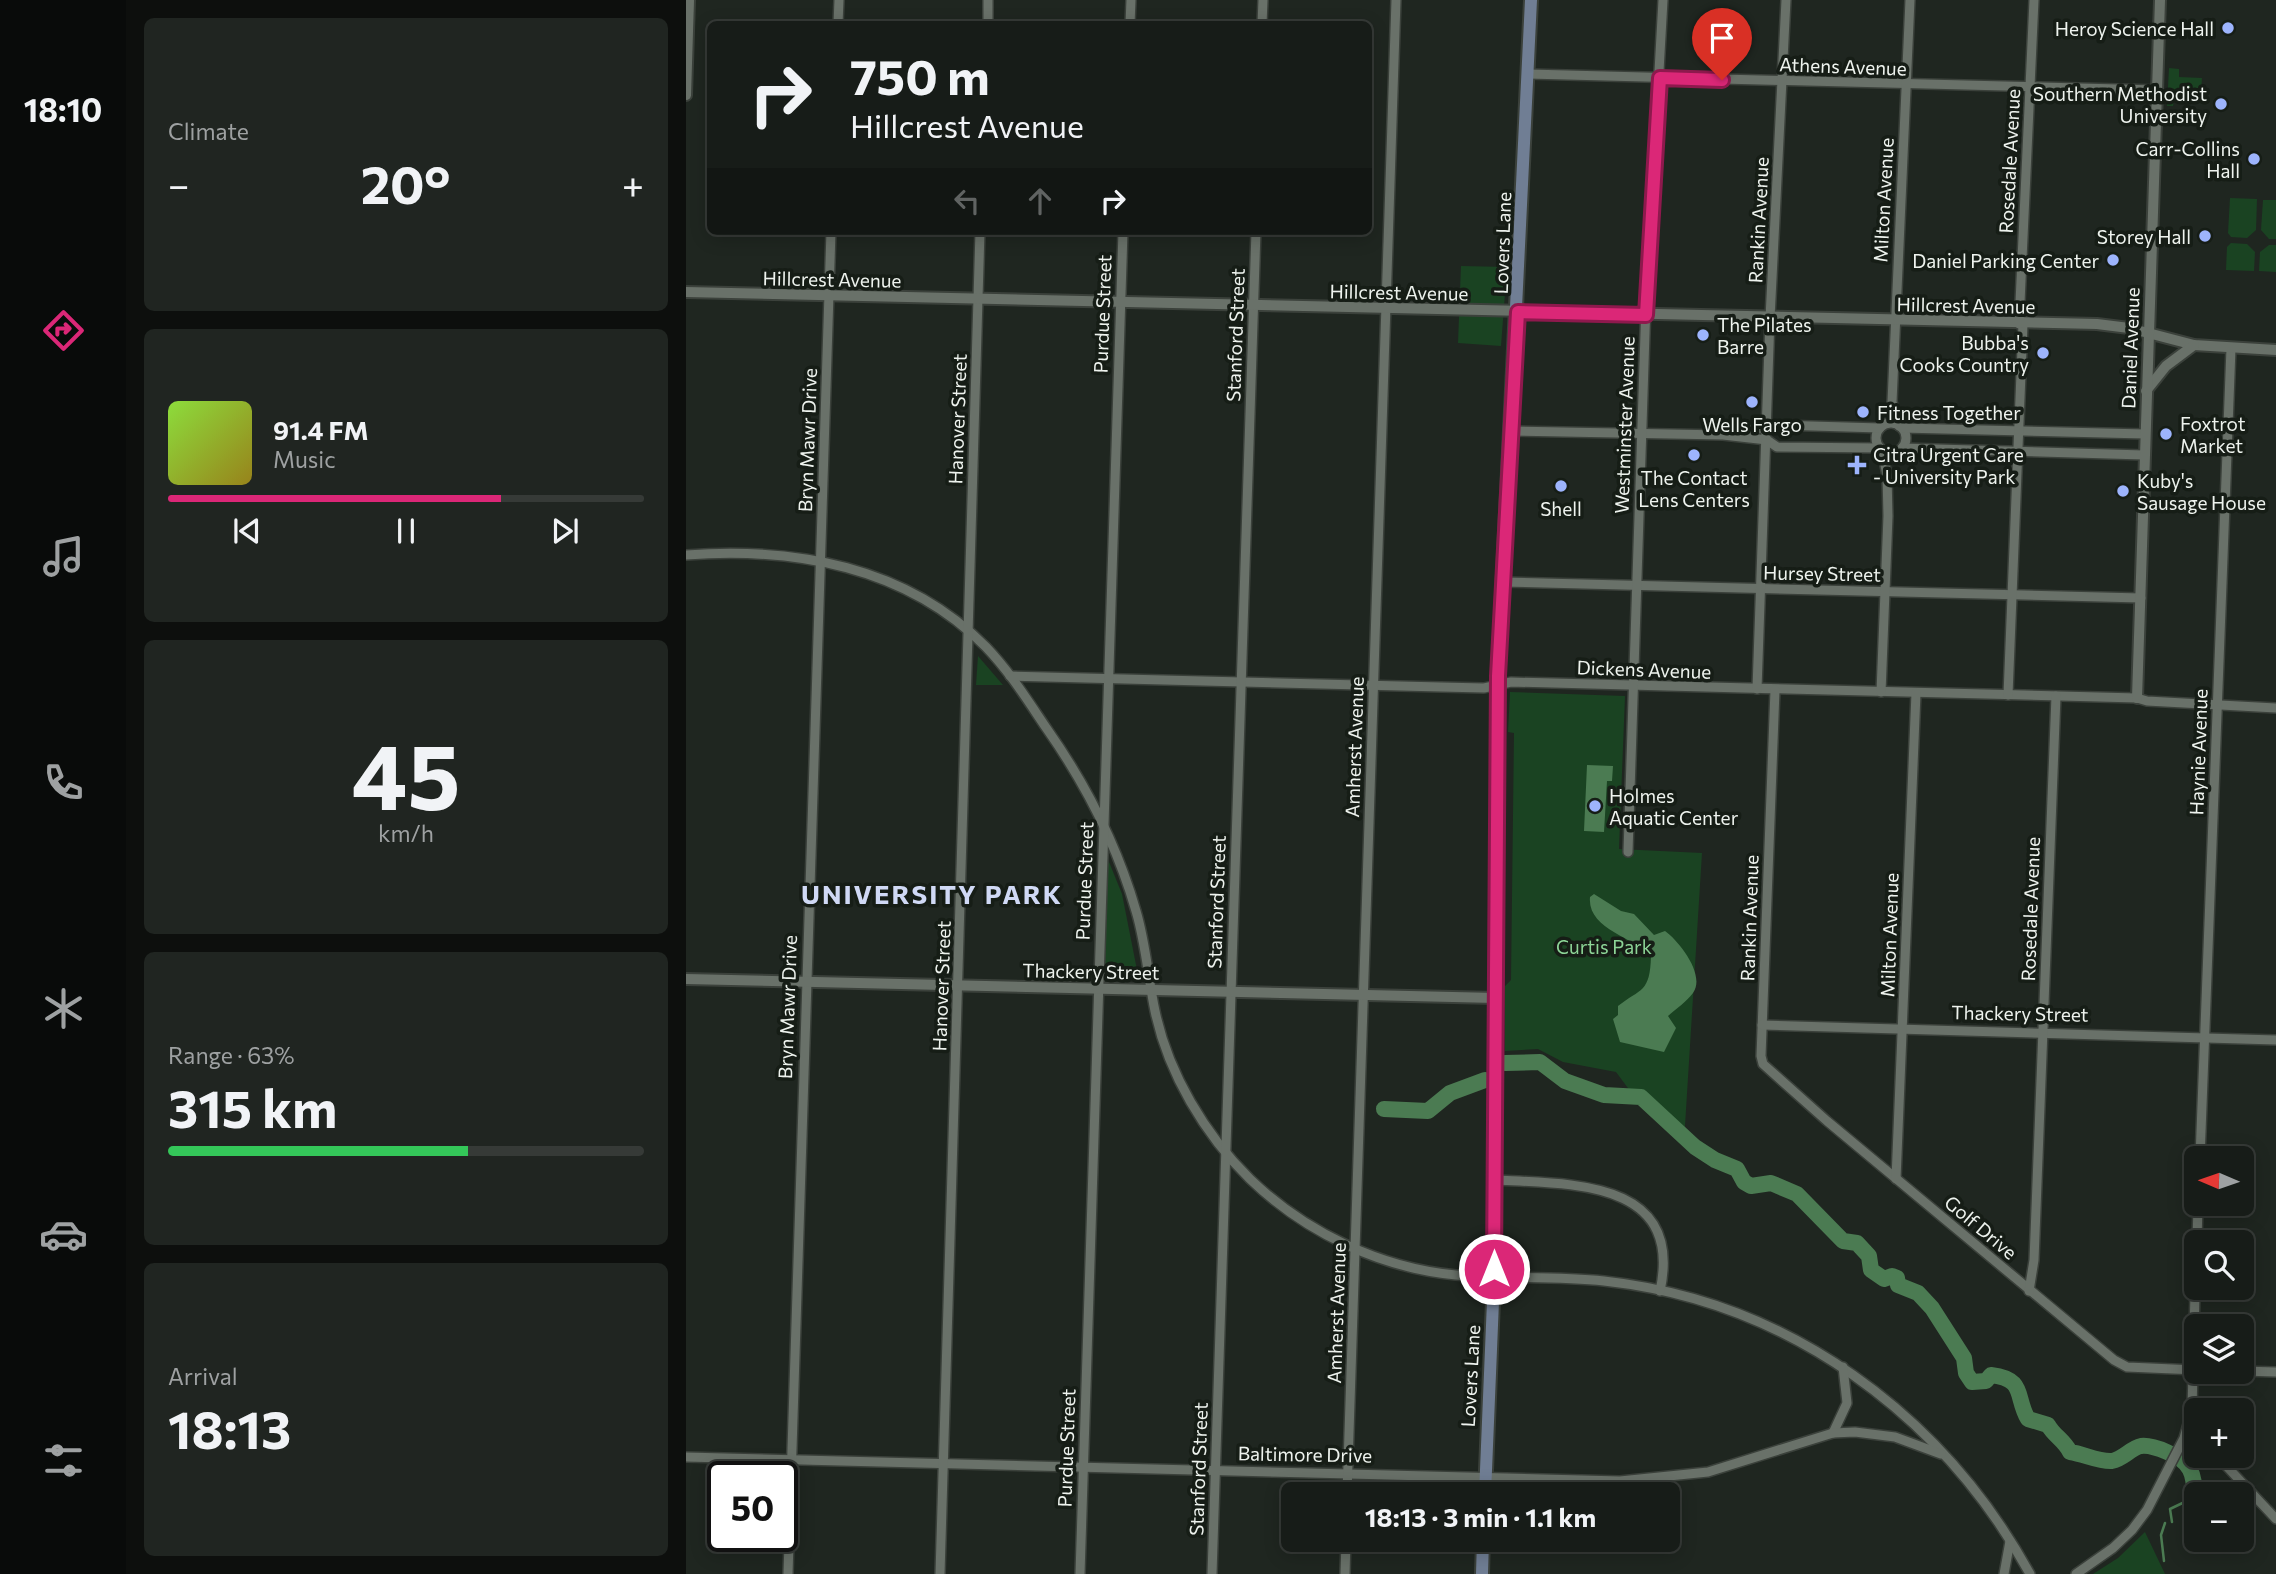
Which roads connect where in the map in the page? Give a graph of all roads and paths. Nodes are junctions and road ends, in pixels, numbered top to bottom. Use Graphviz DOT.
graph roads {
  1 [pos="689,0"];
  2 [pos="839,0"];
  3 [pos="989,0"];
  4 [pos="1131,0"];
  5 [pos="1263,0"];
  6 [pos="1395,0"];
  7 [pos="1531,0"];
  8 [pos="1663,0"];
  9 [pos="1786,0"];
  10 [pos="1910,0"];
  11 [pos="2034,0"];
  12 [pos="2160,0"];
  13 [pos="838,21"];
  14 [pos="988,21"];
  15 [pos="1130,21"];
  16 [pos="1262,21"];
  17 [pos="1528,74"];
  18 [pos="1660,78"];
  19 [pos="1782,81"];
  20 [pos="1906,85"];
  21 [pos="2030,87"];
  22 [pos="2157,90"];
  23 [pos="686,95"];
  24 [pos="831,235"];
  25 [pos="980,235"];
  26 [pos="1122,235"];
  27 [pos="1256,235"];
  28 [pos="686,292"];
  29 [pos="829,296"];
  30 [pos="977,300"];
  31 [pos="1120,303"];
  32 [pos="1253,306"];
  33 [pos="1386,309"];
  34 [pos="1518,312"];
  35 [pos="1646,315"];
  36 [pos="1770,318"];
  37 [pos="1895,321"];
  38 [pos="2021,324"];
  39 [pos="2148,334"];
  40 [pos="2194,345"];
  41 [pos="2231,348"];
  42 [pos="2276,350"];
  43 [pos="2146,391"];
  44 [pos="1892,402"];
  45 [pos="1881,427"];
  46 [pos="1900,427"];
  47 [pos="1767,429"];
  48 [pos="2019,430"];
  49 [pos="1511,431"];
  50 [pos="1641,433"];
  51 [pos="2145,434"];
  52 [pos="1723,435"];
  53 [pos="1767,440"];
  54 [pos="1881,449"];
  55 [pos="1900,450"];
  56 [pos="2017,452"];
  57 [pos="2144,455"];
  58 [pos="1887,475"];
  59 [pos="686,555"];
  60 [pos="820,560"];
  61 [pos="1503,582"];
  62 [pos="1636,585"];
  63 [pos="1761,588"];
  64 [pos="1885,592"];
  65 [pos="2011,595"];
  66 [pos="2141,598"];
  67 [pos="969,632"];
  68 [pos="1010,676"];
  69 [pos="1108,679"];
  70 [pos="1241,681"];
  71 [pos="1498,685"];
  72 [pos="1374,686"];
  73 [pos="1633,686"];
  74 [pos="1757,689"];
  75 [pos="1775,690"];
  76 [pos="1881,692"];
  77 [pos="1916,693"];
  78 [pos="2007,695"];
  79 [pos="2056,696"];
  80 [pos="2137,698"];
  81 [pos="2217,705"];
  82 [pos="2276,708"];
  83 [pos="1104,824"];
  84 [pos="1628,852"];
  85 [pos="686,979"];
  86 [pos="806,982"];
  87 [pos="959,986"];
  88 [pos="1097,989"];
  89 [pos="1152,990"];
  90 [pos="1231,992"];
  91 [pos="1363,995"];
  92 [pos="1496,998"];
  93 [pos="1762,1025"];
  94 [pos="1903,1028"];
  95 [pos="2043,1031"];
  96 [pos="2205,1037"];
  97 [pos="2276,1040"];
  98 [pos="1763,1064"];
  99 [pos="2200,1146"];
  100 [pos="1225,1152"];
  101 [pos="1896,1179"];
  102 [pos="1495,1180"];
  103 [pos="1355,1248"];
  104 [pos="1494,1277"];
  105 [pos="1660,1290"];
  106 [pos="2029,1291"];
  107 [pos="1843,1367"];
  108 [pos="2184,1369"];
  109 [pos="2254,1371"];
  110 [pos="2276,1372"];
  111 [pos="1833,1433"];
  112 [pos="2184,1440"];
  113 [pos="1946,1456"];
  114 [pos="686,1457"];
  115 [pos="791,1461"];
  116 [pos="798,1461"];
  117 [pos="942,1463"];
  118 [pos="1084,1467"];
  119 [pos="2228,1468"];
  120 [pos="1215,1470"];
  121 [pos="1348,1473"];
  122 [pos="1485,1476"];
  123 [pos="1348,1482"];
  124 [pos="1485,1482"];
  125 [pos="2276,1519"];
  126 [pos="2011,1541"];
  127 [pos="789,1552"];
  128 [pos="1346,1552"];
  129 [pos="1483,1552"];
  130 [pos="788,1574"];
  131 [pos="940,1574"];
  132 [pos="1080,1574"];
  133 [pos="1212,1574"];
  134 [pos="1345,1574"];
  135 [pos="1482,1574"];
  136 [pos="2004,1574"];
  137 [pos="2029,1574"];
  138 [pos="2076,1574"];
  1 -- 23 [label="street"];
  2 -- 13 [label="street"];
  3 -- 14 [label="street"];
  4 -- 15 [label="street"];
  5 -- 16 [label="street"];
  6 -- 33 [label="street, Amherst Avenue"];
  7 -- 17 [label="main road, Lovers Lane"];
  8 -- 18 [label="street, Westminster Avenue"];
  9 -- 19 [label="street, Rankin Avenue"];
  10 -- 20 [label="street, Milton Avenue"];
  11 -- 21 [label="street, Rosedale Avenue"];
  12 -- 22 [label="street, Daniel Avenue"];
  17 -- 18 [label="street, Athens Avenue"];
  17 -- 34 [label="main road, Lovers Lane"];
  18 -- 19 [label="street, Athens Avenue"];
  18 -- 35 [label="street, Westminster Avenue"];
  19 -- 20 [label="street, Athens Avenue"];
  19 -- 36 [label="street, Rankin Avenue"];
  20 -- 21 [label="street, Athens Avenue"];
  20 -- 37 [label="street, Milton Avenue"];
  21 -- 22 [label="street, Athens Avenue"];
  21 -- 38 [label="street, Rosedale Avenue"];
  22 -- 39 [label="street, Daniel Avenue"];
  24 -- 29 [label="street, Bryn Mawr Drive"];
  25 -- 30 [label="street, Hanover Street"];
  26 -- 31 [label="street, Purdue Street"];
  27 -- 32 [label="street, Stanford Street"];
  28 -- 29 [label="street, Hillcrest Avenue"];
  29 -- 30 [label="street, Hillcrest Avenue"];
  29 -- 60 [label="street, Bryn Mawr Drive"];
  30 -- 31 [label="street, Hillcrest Avenue"];
  30 -- 67 [label="street, Hanover Street"];
  31 -- 32 [label="street, Hillcrest Avenue"];
  31 -- 69 [label="street, Purdue Street"];
  32 -- 33 [label="street, Hillcrest Avenue"];
  32 -- 70 [label="street, Stanford Street"];
  33 -- 34 [label="street, Hillcrest Avenue"];
  33 -- 72 [label="street, Amherst Avenue"];
  34 -- 35 [label="street, Hillcrest Avenue"];
  34 -- 49 [label="main road, Lovers Lane"];
  35 -- 36 [label="street, Hillcrest Avenue"];
  35 -- 50 [label="street, Westminster Avenue"];
  36 -- 37 [label="street, Hillcrest Avenue"];
  36 -- 47 [label="street, Rankin Avenue"];
  37 -- 38 [label="street, Hillcrest Avenue"];
  37 -- 44 [label="street, Milton Avenue"];
  38 -- 39 [label="street, Hillcrest Avenue"];
  38 -- 48 [label="street, Rosedale Avenue"];
  39 -- 40 [label="street, Hillcrest Avenue"];
  39 -- 43 [label="street, Daniel Avenue"];
  40 -- 41 [label="street, Hillcrest Avenue"];
  40 -- 43 [label="street"];
  41 -- 42 [label="street, Hillcrest Avenue"];
  41 -- 81 [label="street, Haynie Avenue"];
  43 -- 51 [label="street, Daniel Avenue"];
  44 -- 45 [label="street, Milton Avenue"];
  44 -- 46 [label="street, Milton Avenue"];
  45 -- 46 [label="street"];
  45 -- 47 [label="street"];
  45 -- 54 [label="street"];
  46 -- 48 [label="street"];
  46 -- 55 [label="street"];
  47 -- 52 [label="street"];
  47 -- 53 [label="street, Rankin Avenue"];
  48 -- 51 [label="street"];
  48 -- 56 [label="street, Rosedale Avenue"];
  49 -- 50 [label="street"];
  49 -- 61 [label="main road, Lovers Lane"];
  50 -- 52 [label="street"];
  50 -- 62 [label="street, Westminster Avenue"];
  51 -- 57 [label="street, Daniel Avenue"];
  52 -- 53 [label="street"];
  53 -- 54 [label="street"];
  53 -- 63 [label="street, Rankin Avenue"];
  54 -- 55 [label="street"];
  54 -- 58 [label="street"];
  55 -- 56 [label="street"];
  55 -- 58 [label="street"];
  56 -- 57 [label="street"];
  56 -- 65 [label="street, Rosedale Avenue"];
  57 -- 66 [label="street, Daniel Avenue"];
  58 -- 64 [label="street"];
  59 -- 60 [label="street"];
  60 -- 67 [label="street"];
  60 -- 86 [label="street, Bryn Mawr Drive"];
  61 -- 62 [label="street, Hursey Street"];
  61 -- 71 [label="main road, Lovers Lane"];
  62 -- 63 [label="street, Hursey Street"];
  62 -- 73 [label="street, Westminster Avenue"];
  63 -- 64 [label="street, Hursey Street"];
  63 -- 74 [label="street, Rankin Avenue"];
  64 -- 65 [label="street, Hursey Street"];
  64 -- 76 [label="street"];
  65 -- 66 [label="street, Hursey Street"];
  65 -- 78 [label="street, Rosedale Avenue"];
  66 -- 80 [label="street, Daniel Avenue"];
  67 -- 68 [label="street"];
  67 -- 87 [label="street, Hanover Street"];
  68 -- 69 [label="street, Dickens Avenue"];
  68 -- 83 [label="street"];
  69 -- 70 [label="street, Dickens Avenue"];
  69 -- 83 [label="street, Purdue Street"];
  70 -- 72 [label="street, Dickens Avenue"];
  70 -- 90 [label="street, Stanford Street"];
  71 -- 72 [label="street, Dickens Avenue"];
  71 -- 73 [label="street, Dickens Avenue"];
  71 -- 92 [label="main road, Lovers Lane"];
  72 -- 91 [label="street, Amherst Avenue"];
  73 -- 74 [label="street, Dickens Avenue"];
  73 -- 84 [label="street, Westminster Avenue"];
  74 -- 75 [label="street, Dickens Avenue"];
  75 -- 76 [label="street, Dickens Avenue"];
  75 -- 93 [label="street, Rankin Avenue"];
  76 -- 77 [label="street, Dickens Avenue"];
  77 -- 78 [label="street, Dickens Avenue"];
  77 -- 94 [label="street, Milton Avenue"];
  78 -- 79 [label="street, Dickens Avenue"];
  79 -- 80 [label="street, Dickens Avenue"];
  79 -- 95 [label="street, Rosedale Avenue"];
  80 -- 81 [label="street, Dickens Avenue"];
  81 -- 82 [label="street, Dickens Avenue"];
  81 -- 96 [label="street, Haynie Avenue"];
  83 -- 88 [label="street, Purdue Street"];
  83 -- 89 [label="street"];
  85 -- 86 [label="street, Thackery Street"];
  86 -- 87 [label="street, Thackery Street"];
  86 -- 115 [label="street, Bryn Mawr Drive"];
  87 -- 88 [label="street, Thackery Street"];
  87 -- 117 [label="street, Hanover Street"];
  88 -- 89 [label="street, Thackery Street"];
  88 -- 118 [label="street, Purdue Street"];
  89 -- 90 [label="street, Thackery Street"];
  89 -- 100 [label="street"];
  90 -- 91 [label="street, Thackery Street"];
  90 -- 100 [label="street, Stanford Street"];
  91 -- 92 [label="street, Thackery Street"];
  91 -- 103 [label="street, Amherst Avenue"];
  92 -- 102 [label="main road, Lovers Lane"];
  93 -- 94 [label="street, Thackery Street"];
  93 -- 98 [label="street, Rankin Avenue"];
  94 -- 95 [label="street, Thackery Street"];
  94 -- 101 [label="street, Milton Avenue"];
  95 -- 96 [label="street, Thackery Street"];
  95 -- 106 [label="street, Rosedale Avenue"];
  96 -- 97 [label="street, Thackery Street"];
  96 -- 99 [label="street, Haynie Avenue"];
  98 -- 101 [label="street, Golf Drive"];
  100 -- 103 [label="street"];
  100 -- 120 [label="street, Stanford Street"];
  101 -- 106 [label="street, Golf Drive"];
  102 -- 104 [label="main road, Lovers Lane"];
  102 -- 105 [label="street"];
  103 -- 104 [label="street"];
  103 -- 121 [label="street, Amherst Avenue"];
  104 -- 105 [label="street"];
  104 -- 122 [label="main road, Lovers Lane"];
  105 -- 107 [label="street"];
  106 -- 108 [label="street, Golf Drive"];
  107 -- 111 [label="street"];
  107 -- 113 [label="street"];
  109 -- 110 [label="street"];
  111 -- 113 [label="street, Baltimore Drive"];
  111 -- 122 [label="street, Baltimore Drive"];
  112 -- 138 [label="street"];
  113 -- 126 [label="street"];
  114 -- 115 [label="street, Baltimore Drive"];
  116 -- 117 [label="street, Baltimore Drive"];
  117 -- 118 [label="street, Baltimore Drive"];
  117 -- 131 [label="street, Hanover Street"];
  118 -- 120 [label="street, Baltimore Drive"];
  118 -- 132 [label="street, Purdue Street"];
  119 -- 125 [label="street"];
  120 -- 121 [label="street, Baltimore Drive"];
  120 -- 133 [label="street, Stanford Street"];
  121 -- 122 [label="street, Baltimore Drive"];
  121 -- 123 [label="street, Amherst Avenue"];
  122 -- 124 [label="main road, Lovers Lane"];
  126 -- 136 [label="street"];
  126 -- 137 [label="street"];
  127 -- 130 [label="street, Bryn Mawr Drive"];
  128 -- 134 [label="street"];
  129 -- 135 [label="main road"];
}
